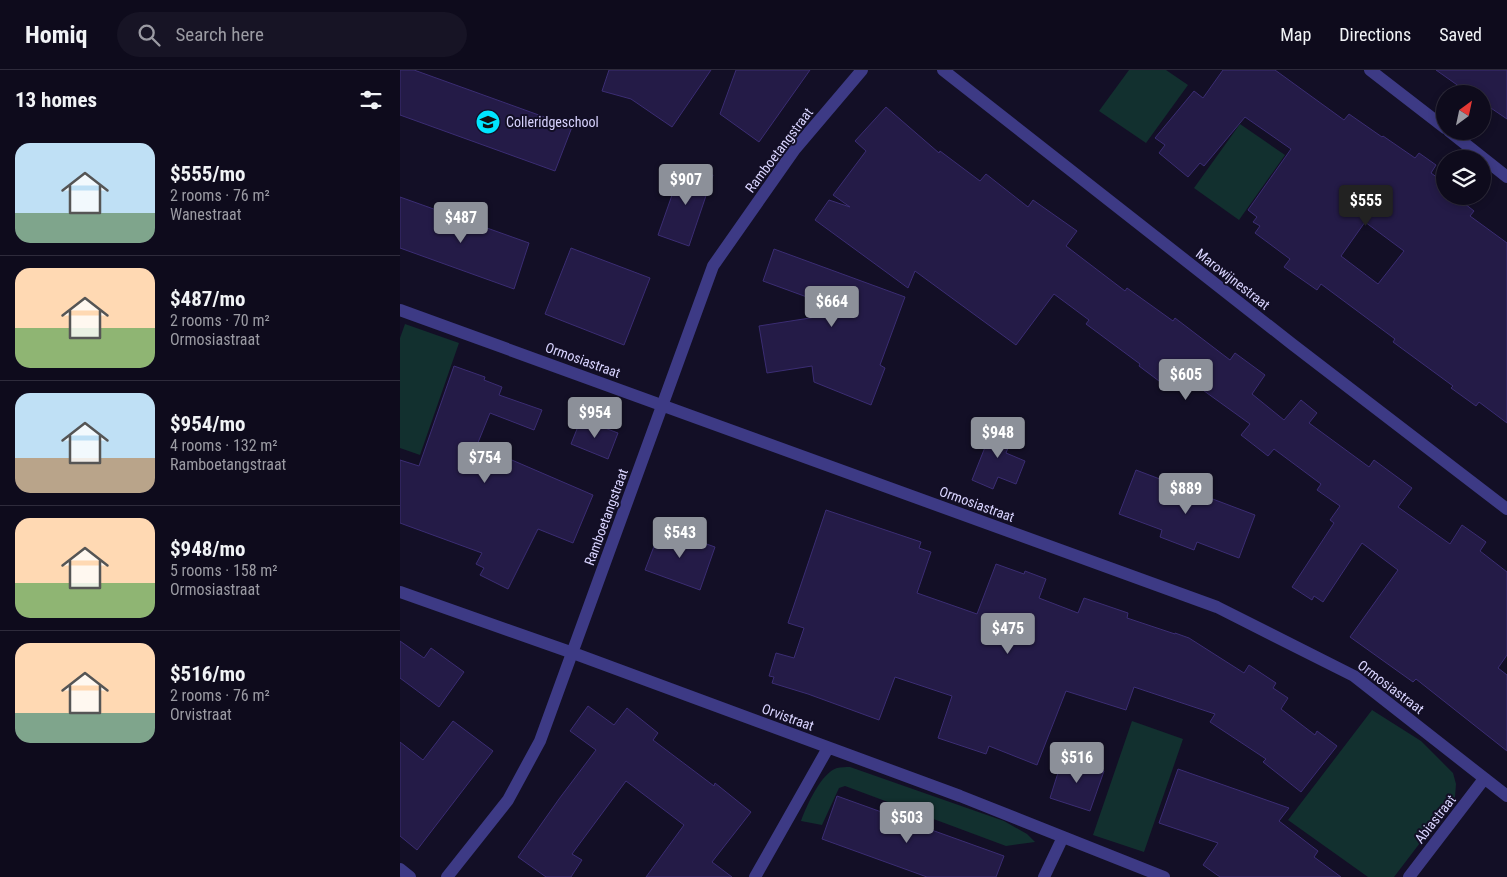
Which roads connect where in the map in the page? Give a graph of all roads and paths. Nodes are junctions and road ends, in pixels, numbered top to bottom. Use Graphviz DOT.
graph roads {
  1 [pos="862,70"];
  2 [pos="943,70"];
  3 [pos="1370,70"];
  4 [pos="1436,121"];
  5 [pos="1461,140"];
  6 [pos="1507,176"];
  7 [pos="400,310"];
  8 [pos="662,405"];
  9 [pos="1507,509"];
  10 [pos="400,592"];
  11 [pos="573,653"];
  12 [pos="828,748"];
  13 [pos="1484,779"];
  14 [pos="1507,796"];
  15 [pos="1063,837"];
  16 [pos="400,869"];
  17 [pos="410,877"];
  18 [pos="447,877"];
  19 [pos="755,877"];
  20 [pos="1044,877"];
  21 [pos="1164,877"];
  22 [pos="1409,877"];
  1 -- 8 [label="street, Ramboetangstraat"];
  2 -- 9 [label="street, Marowijnestraat"];
  3 -- 4 [label="street"];
  5 -- 6 [label="street"];
  7 -- 8 [label="street, Ormosiastraat"];
  8 -- 11 [label="street, Ramboetangstraat"];
  8 -- 13 [label="street, Ormosiastraat"];
  10 -- 11 [label="street, Orvistraat"];
  11 -- 12 [label="street, Orvistraat"];
  11 -- 18 [label="street, Ramboetangstraat"];
  12 -- 15 [label="street, Orvistraat"];
  12 -- 19 [label="street"];
  13 -- 14 [label="street, Ormosiastraat"];
  13 -- 22 [label="street, Abiastraat"];
  15 -- 20 [label="street"];
  15 -- 21 [label="street, Orvistraat"];
  16 -- 17 [label="street"];
}
